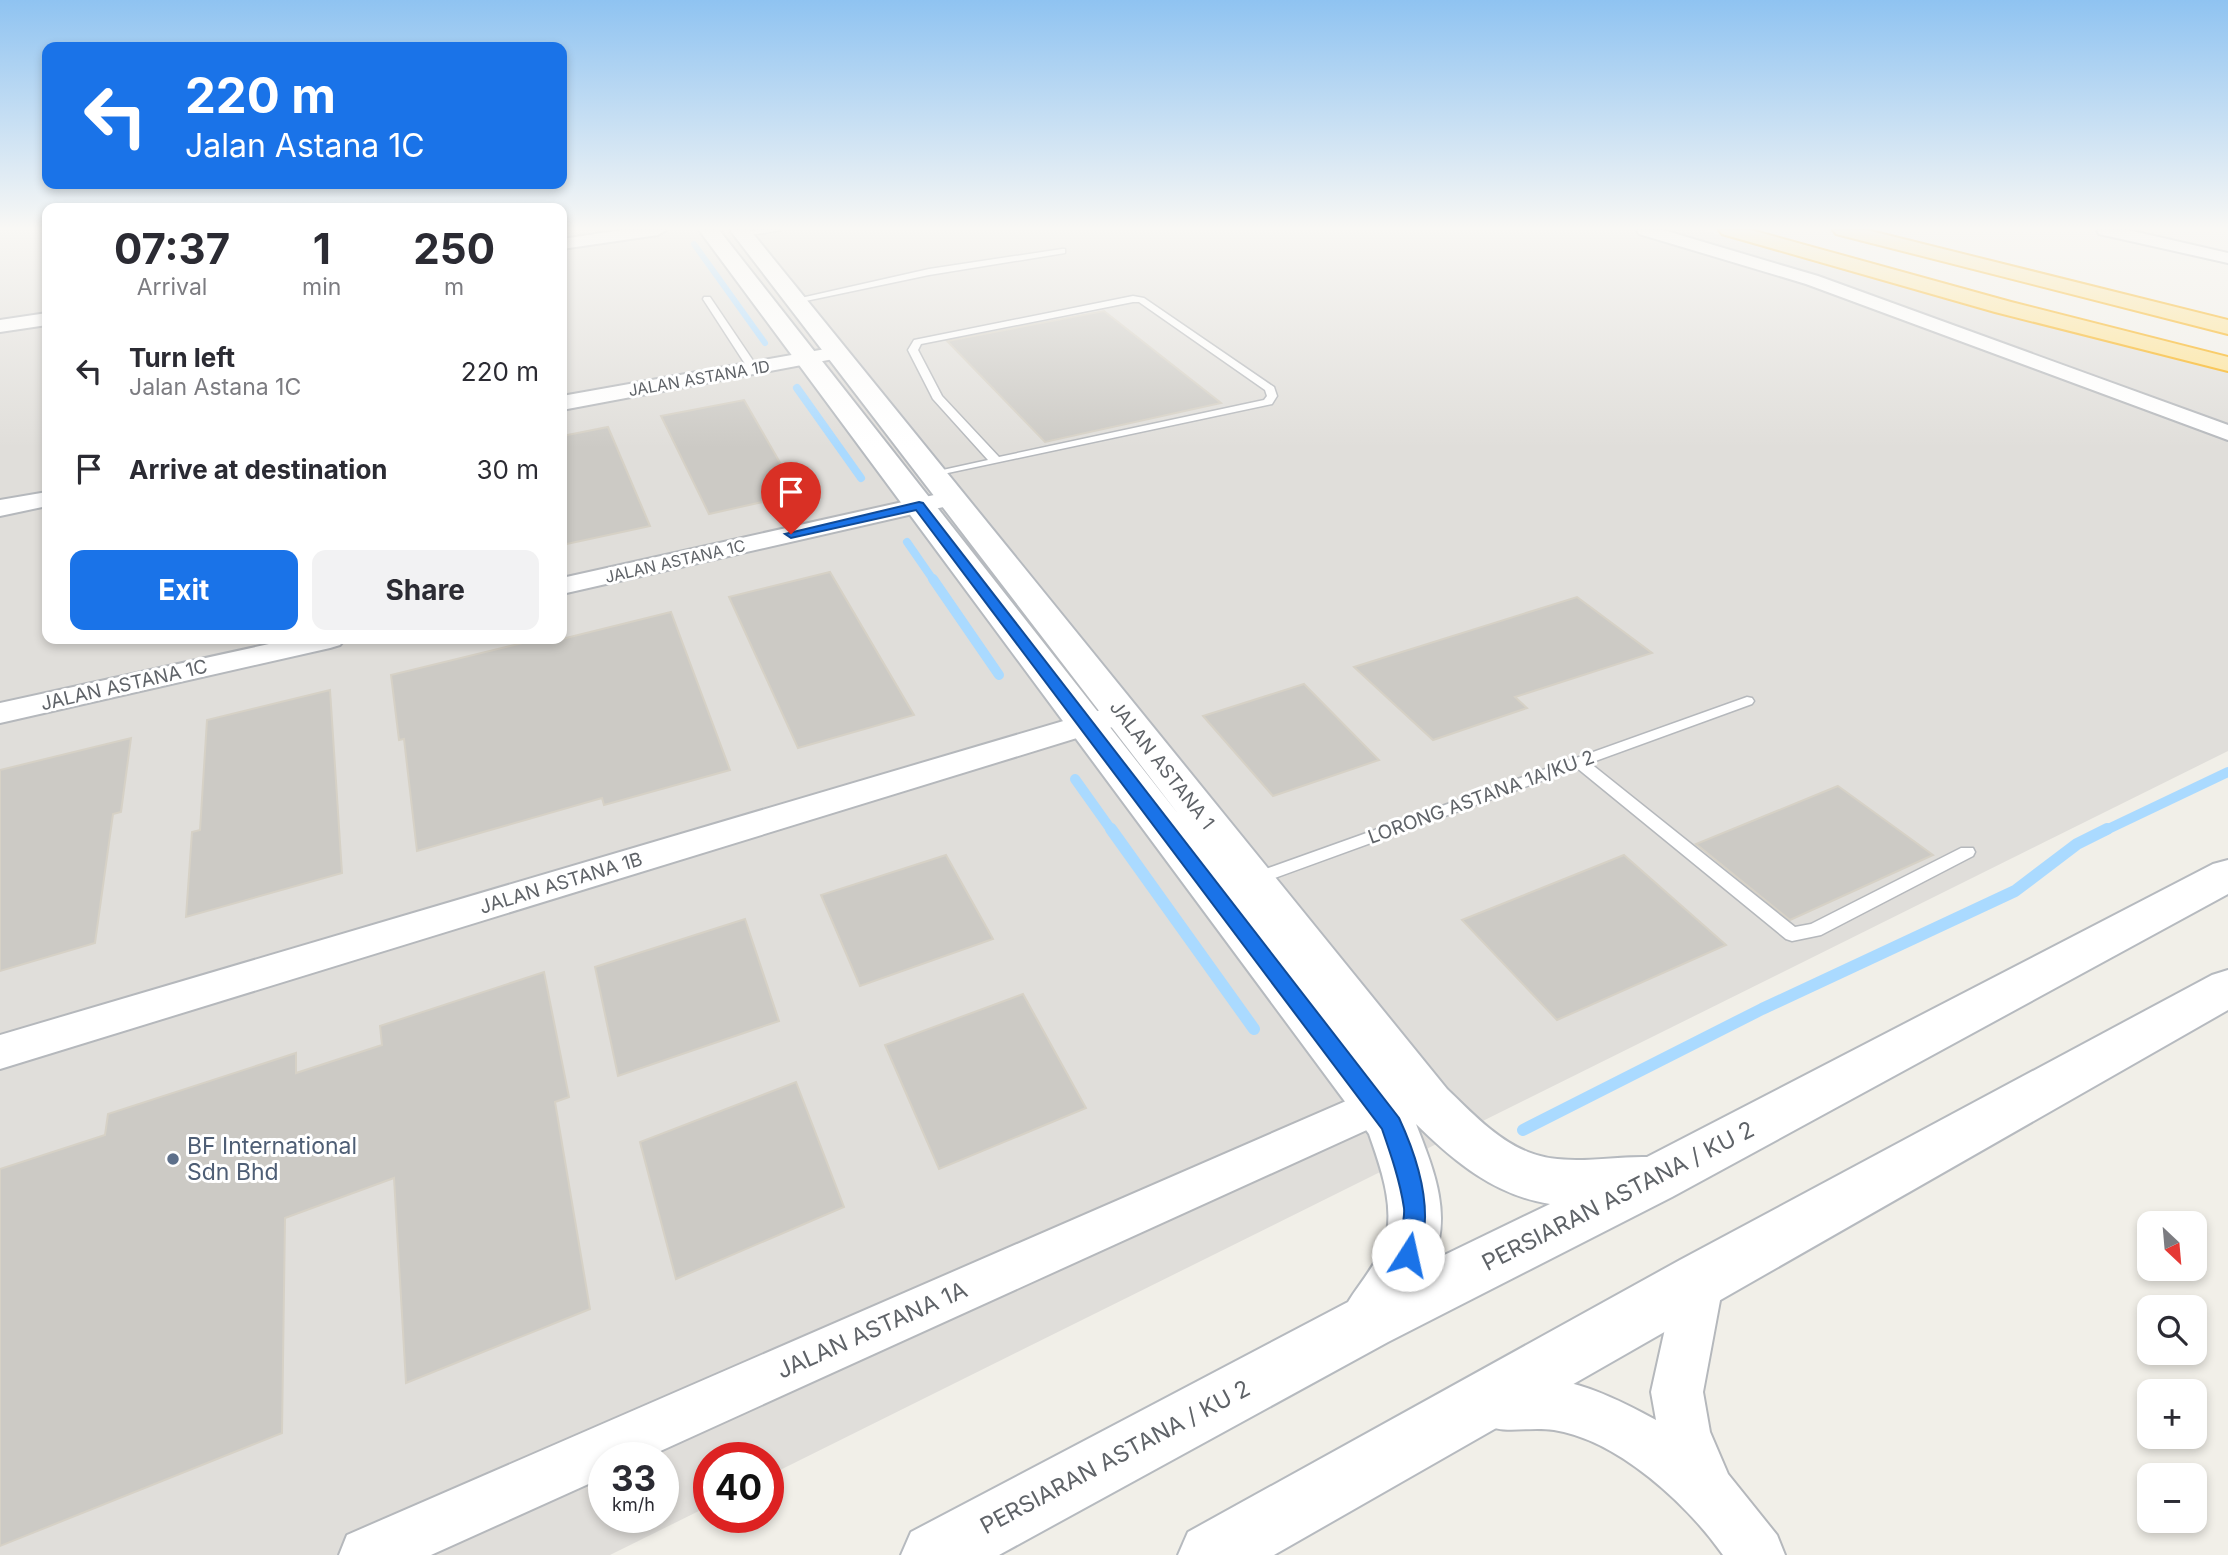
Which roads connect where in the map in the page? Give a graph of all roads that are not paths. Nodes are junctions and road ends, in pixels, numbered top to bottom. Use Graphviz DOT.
graph roads {
  1 [pos="709,303"];
  2 [pos="764,303"];
  3 [pos="798,303"];
  4 [pos="1125,303"];
  5 [pos="1145,303"];
  6 [pos="1873,303"];
  7 [pos="1987,303"];
  8 [pos="2130,303"];
  9 [pos="42,320"];
  10 [pos="0,326"];
  11 [pos="2223,326"];
  12 [pos="837,353"];
  13 [pos="806,358"];
  14 [pos="2228,364"];
  15 [pos="753,368"];
  16 [pos="567,402"];
  17 [pos="2228,433"];
  18 [pos="996,461"];
  19 [pos="933,475"];
  20 [pos="951,498"];
  21 [pos="42,500"];
  22 [pos="919,506"];
  23 [pos="0,508"];
  24 [pos="567,585"];
  25 [pos="308,644"];
  26 [pos="1746,701"];
  27 [pos="0,713"];
  28 [pos="1103,719"];
  29 [pos="1579,762"];
  30 [pos="1967,852"];
  31 [pos="2228,875"];
  32 [pos="1234,887"];
  33 [pos="2228,988"];
  34 [pos="0,1052"];
  35 [pos="1376,1106"];
  36 [pos="1653,1181"];
  37 [pos="1700,1279"];
  38 [pos="1368,1322"];
  39 [pos="1440,1425"];
  40 [pos="1709,1493"];
  41 [pos="367,1555"];
  42 [pos="933,1555"];
  43 [pos="1211,1555"];
  44 [pos="1757,1555"];
  1 -- 15 [label="lane"];
  2 -- 13 [label="street, JALAN ASTANA 1"];
  3 -- 12 [label="street, JALAN ASTANA 1"];
  4 -- 18 [label="lane"];
  5 -- 18 [label="lane"];
  6 -- 17 [label="street"];
  7 -- 14 [label="highway"];
  8 -- 11 [label="highway"];
  9 -- 10 [label="street"];
  12 -- 13 [label="street, JALAN ASTANA 1D"];
  12 -- 19 [label="street, JALAN ASTANA 1"];
  13 -- 15 [label="street, JALAN ASTANA 1D"];
  13 -- 22 [label="street, JALAN ASTANA 1"];
  15 -- 16 [label="street, JALAN ASTANA 1D"];
  18 -- 19 [label="lane"];
  19 -- 20 [label="street, JALAN ASTANA 1"];
  20 -- 22 [label="street, JALAN ASTANA 1C"];
  20 -- 28 [label="street, JALAN ASTANA 1"];
  21 -- 23 [label="street"];
  22 -- 24 [label="street, JALAN ASTANA 1C"];
  22 -- 28 [label="street, JALAN ASTANA 1"];
  25 -- 27 [label="street, JALAN ASTANA 1C"];
  26 -- 29 [label="lane, LORONG ASTANA 1A/KU 2"];
  28 -- 32 [label="street, JALAN ASTANA 1"];
  28 -- 34 [label="street, JALAN ASTANA 1B"];
  29 -- 30 [label="lane"];
  29 -- 32 [label="lane, LORONG ASTANA 1A/KU 2"];
  31 -- 36 [label="street, PERSIARAN ASTANA / KU 2"];
  32 -- 35 [label="street, JALAN ASTANA 1"];
  32 -- 36 [label="street, JALAN ASTANA 1"];
  33 -- 37 [label="street"];
  35 -- 38 [label="street, JALAN ASTANA 1"];
  35 -- 41 [label="street, JALAN ASTANA 1A"];
  36 -- 38 [label="street, PERSIARAN ASTANA / KU 2"];
  37 -- 39 [label="street"];
  37 -- 40 [label="street"];
  38 -- 42 [label="street, PERSIARAN ASTANA / KU 2"];
  39 -- 40 [label="street"];
  39 -- 43 [label="street"];
  40 -- 44 [label="street"];
}
